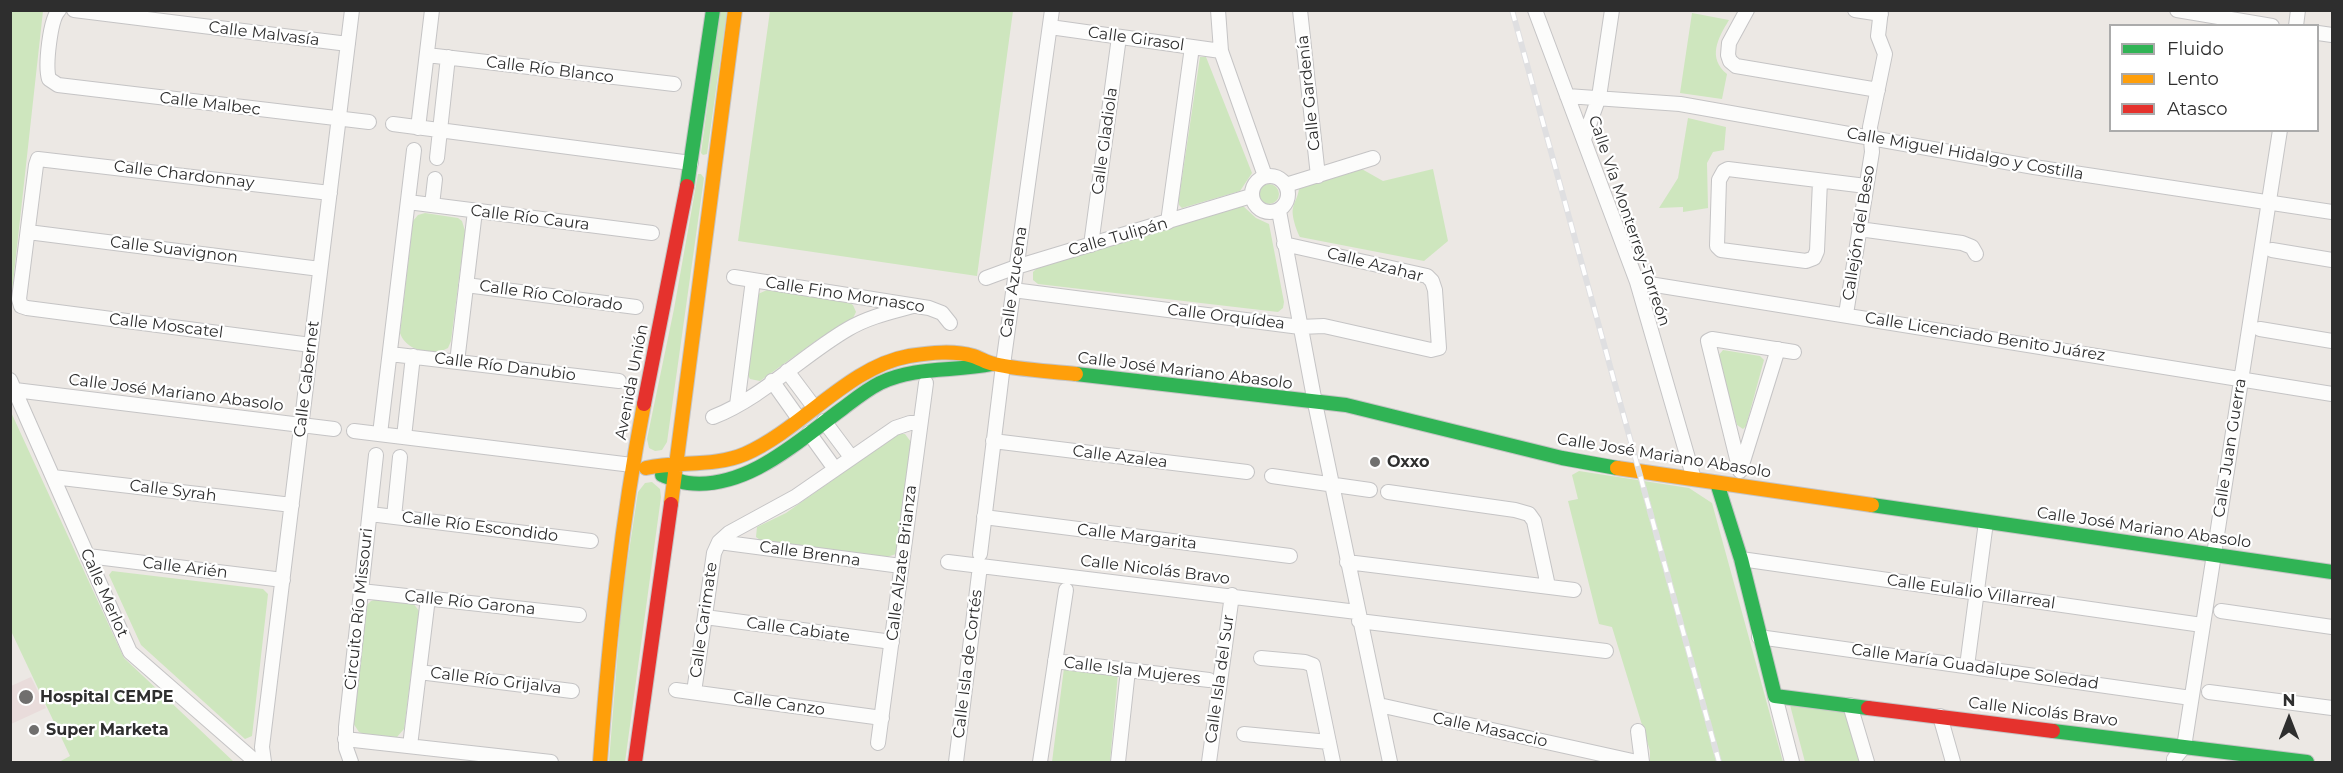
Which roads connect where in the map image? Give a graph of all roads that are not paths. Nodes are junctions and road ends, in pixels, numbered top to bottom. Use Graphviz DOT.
graph roads {
  1 [pos="59,10"];
  2 [pos="74,10"];
  3 [pos="352,10"];
  4 [pos="432,10"];
  5 [pos="712,10"];
  6 [pos="735,10"];
  7 [pos="1052,10"];
  8 [pos="1218,10"];
  9 [pos="1300,10"];
  10 [pos="1535,10"];
  11 [pos="1612,10"];
  12 [pos="1747,10"];
  13 [pos="1855,10"];
  14 [pos="2177,10"];
  15 [pos="1881,12"];
  16 [pos="2260,24"];
  17 [pos="1050,27"];
  18 [pos="1119,37"];
  19 [pos="348,44"];
  20 [pos="1192,47"];
  21 [pos="1221,51"];
  22 [pos="426,55"];
  23 [pos="448,57"];
  24 [pos="675,84"];
  25 [pos="1878,90"];
  26 [pos="1567,96"];
  27 [pos="1599,97"];
  28 [pos="339,119"];
  29 [pos="369,122"];
  30 [pos="393,124"];
  31 [pos="418,128"];
  32 [pos="440,130"];
  33 [pos="2280,132"];
  34 [pos="1584,139"];
  35 [pos="1871,139"];
  36 [pos="414,150"];
  37 [pos="437,158"];
  38 [pos="1373,158"];
  39 [pos="691,163"];
  40 [pos="713,166"];
  41 [pos="1265,176"];
  42 [pos="1317,176"];
  43 [pos="435,179"];
  44 [pos="1820,181"];
  45 [pos="1286,185"];
  46 [pos="1866,186"];
  47 [pos="330,193"];
  48 [pos="1251,196"];
  49 [pos="408,202"];
  50 [pos="2268,202"];
  51 [pos="432,205"];
  52 [pos="475,211"];
  53 [pos="1279,211"];
  54 [pos="2332,212"];
  55 [pos="1168,222"];
  56 [pos="1859,229"];
  57 [pos="28,232"];
  58 [pos="651,233"];
  59 [pos="1284,244"];
  60 [pos="1090,245"];
  61 [pos="2272,250"];
  62 [pos="1976,254"];
  63 [pos="2332,260"];
  64 [pos="1016,267"];
  65 [pos="320,268"];
  66 [pos="734,278"];
  67 [pos="986,278"];
  68 [pos="753,280"];
  69 [pos="1637,282"];
  70 [pos="466,285"];
  71 [pos="1013,290"];
  72 [pos="913,306"];
  73 [pos="636,307"];
  74 [pos="1846,314"];
  75 [pos="950,323"];
  76 [pos="1300,327"];
  77 [pos="2260,329"];
  78 [pos="2332,340"];
  79 [pos="311,345"];
  80 [pos="1438,350"];
  81 [pos="1778,350"];
  82 [pos="1794,352"];
  83 [pos="390,354"];
  84 [pos="413,356"];
  85 [pos="457,362"];
  86 [pos="997,364"];
  87 [pos="788,371"];
  88 [pos="2241,380"];
  89 [pos="619,381"];
  90 [pos="772,381"];
  91 [pos="926,383"];
  92 [pos="13,385"];
  93 [pos="2332,394"];
  94 [pos="1315,404"];
  95 [pos="737,405"];
  96 [pos="814,407"];
  97 [pos="713,417"];
  98 [pos="799,419"];
  99 [pos="824,421"];
  100 [pos="920,423"];
  101 [pos="302,425"];
  102 [pos="334,429"];
  103 [pos="354,431"];
  104 [pos="809,433"];
  105 [pos="380,434"];
  106 [pos="404,437"];
  107 [pos="993,441"];
  108 [pos="376,455"];
  109 [pos="742,455"];
  110 [pos="400,457"];
  111 [pos="851,457"];
  112 [pos="676,463"];
  113 [pos="639,466"];
  114 [pos="835,469"];
  115 [pos="1740,471"];
  116 [pos="750,472"];
  117 [pos="1247,472"];
  118 [pos="1272,476"];
  119 [pos="53,477"];
  120 [pos="1694,479"];
  121 [pos="674,480"];
  122 [pos="1717,483"];
  123 [pos="1332,484"];
  124 [pos="1738,486"];
  125 [pos="1370,490"];
  126 [pos="1388,492"];
  127 [pos="292,505"];
  128 [pos="370,514"];
  129 [pos="394,517"];
  130 [pos="984,517"];
  131 [pos="1986,522"];
  132 [pos="591,541"];
  133 [pos="719,542"];
  134 [pos="2213,554"];
  135 [pos="88,556"];
  136 [pos="1290,556"];
  137 [pos="1741,559"];
  138 [pos="980,560"];
  139 [pos="948,562"];
  140 [pos="1347,562"];
  141 [pos="902,566"];
  142 [pos="2332,572"];
  143 [pos="283,580"];
  144 [pos="1548,586"];
  145 [pos="1066,590"];
  146 [pos="1575,590"];
  147 [pos="361,591"];
  148 [pos="1977,593"];
  149 [pos="1232,595"];
  150 [pos="428,598"];
  151 [pos="2222,611"];
  152 [pos="579,615"];
  153 [pos="705,617"];
  154 [pos="1358,617"];
  155 [pos="2202,626"];
  156 [pos="2332,627"];
  157 [pos="1759,637"];
  158 [pos="892,642"];
  159 [pos="1606,651"];
  160 [pos="1261,658"];
  161 [pos="1055,661"];
  162 [pos="1967,666"];
  163 [pos="1128,670"];
  164 [pos="419,672"];
  165 [pos="1209,680"];
  166 [pos="572,690"];
  167 [pos="676,690"];
  168 [pos="694,692"];
  169 [pos="2210,692"];
  170 [pos="1774,696"];
  171 [pos="2191,698"];
  172 [pos="1379,705"];
  173 [pos="1851,705"];
  174 [pos="2332,708"];
  175 [pos="1940,716"];
  176 [pos="882,718"];
  177 [pos="1638,731"];
  178 [pos="1244,734"];
  179 [pos="345,739"];
  180 [pos="1329,742"];
  181 [pos="878,743"];
  182 [pos="410,746"];
  183 [pos="2184,747"];
  184 [pos="255,761"];
  185 [pos="351,762"];
  186 [pos="551,762"];
  187 [pos="600,762"];
  188 [pos="635,762"];
  189 [pos="956,762"];
  190 [pos="1040,762"];
  191 [pos="1118,762"];
  192 [pos="1209,762"];
  193 [pos="1333,762"];
  194 [pos="1390,762"];
  195 [pos="1637,762"];
  196 [pos="1642,762"];
  197 [pos="1792,762"];
  198 [pos="1867,762"];
  199 [pos="1953,762"];
  200 [pos="2174,762"];
  201 [pos="2307,762"];
  1 -- 28 [label="street, Calle Malbec"];
  2 -- 19 [label="street, Calle Malvasía"];
  3 -- 19 [label="street, Calle Cabernet"];
  4 -- 22 [label="street"];
  5 -- 39 [label="street, Avenida Unión"];
  6 -- 40 [label="street"];
  7 -- 17 [label="street, Calle Azucena"];
  8 -- 21 [label="street"];
  9 -- 42 [label="street, Calle Gardenía"];
  10 -- 26 [label="street, Calle Vía Monterrey-Torreón"];
  11 -- 27 [label="street"];
  12 -- 25 [label="street"];
  13 -- 15 [label="street"];
  14 -- 16 [label="street"];
  15 -- 25 [label="street, Callejón del Beso"];
  17 -- 18 [label="street, Calle Girasol"];
  17 -- 64 [label="street, Calle Azucena"];
  18 -- 20 [label="street, Calle Girasol"];
  18 -- 60 [label="street, Calle Gladiola"];
  19 -- 28 [label="street, Calle Cabernet"];
  20 -- 21 [label="street, Calle Girasol"];
  20 -- 55 [label="street"];
  21 -- 41 [label="street"];
  22 -- 23 [label="street, Calle Río Blanco"];
  22 -- 31 [label="street"];
  23 -- 24 [label="street, Calle Río Blanco"];
  23 -- 32 [label="street"];
  25 -- 35 [label="street, Callejón del Beso"];
  26 -- 27 [label="street, Calle Miguel Hidalgo y Costilla"];
  26 -- 34 [label="street, Calle Vía Monterrey-Torreón"];
  27 -- 34 [label="street"];
  27 -- 35 [label="street, Calle Miguel Hidalgo y Costilla"];
  28 -- 29 [label="street, Calle Malbec"];
  28 -- 47 [label="street, Calle Cabernet"];
  30 -- 31 [label="street"];
  31 -- 32 [label="street"];
  32 -- 37 [label="street"];
  32 -- 39 [label="street"];
  33 -- 50 [label="street, Calle Juan Guerra"];
  34 -- 69 [label="street, Calle Vía Monterrey-Torreón"];
  35 -- 46 [label="street, Callejón del Beso"];
  35 -- 50 [label="street, Calle Miguel Hidalgo y Costilla"];
  36 -- 49 [label="street"];
  38 -- 42 [label="street"];
  39 -- 40 [label="street"];
  39 -- 113 [label="street, Avenida Unión"];
  40 -- 112 [label="street"];
  41 -- 45 [label="street"];
  41 -- 48 [label="street"];
  42 -- 45 [label="street"];
  43 -- 51 [label="street"];
  44 -- 44 [label="street"];
  44 -- 46 [label="street"];
  45 -- 53 [label="street"];
  46 -- 56 [label="street, Callejón del Beso"];
  47 -- 57 [label="street, Calle Chardonnay"];
  47 -- 65 [label="street, Calle Cabernet"];
  48 -- 53 [label="street"];
  48 -- 55 [label="street, Calle Tulipán"];
  49 -- 51 [label="street, Calle Río Caura"];
  49 -- 83 [label="street"];
  50 -- 54 [label="street, Calle Miguel Hidalgo y Costilla"];
  50 -- 88 [label="street, Calle Juan Guerra"];
  51 -- 52 [label="street, Calle Río Caura"];
  52 -- 58 [label="street, Calle Río Caura"];
  52 -- 70 [label="street"];
  53 -- 59 [label="street"];
  55 -- 60 [label="street, Calle Tulipán"];
  56 -- 62 [label="street"];
  56 -- 74 [label="street, Callejón del Beso"];
  57 -- 65 [label="street, Calle Suavignon"];
  57 -- 79 [label="street, Calle Moscatel"];
  59 -- 76 [label="street"];
  59 -- 80 [label="street, Calle Azahar"];
  60 -- 64 [label="street, Calle Tulipán"];
  61 -- 63 [label="street"];
  64 -- 67 [label="street, Calle Tulipán"];
  64 -- 71 [label="street, Calle Azucena"];
  65 -- 79 [label="street, Calle Cabernet"];
  66 -- 68 [label="street, Calle Fino Mornasco"];
  68 -- 72 [label="street, Calle Fino Mornasco"];
  68 -- 95 [label="street"];
  69 -- 74 [label="street, Calle Licenciado Benito Juárez"];
  69 -- 120 [label="street, Calle Vía Monterrey-Torreón"];
  70 -- 73 [label="street, Calle Río Colorado"];
  70 -- 85 [label="street"];
  71 -- 76 [label="street, Calle Orquídea"];
  71 -- 86 [label="street, Calle Azucena"];
  72 -- 75 [label="street, Calle Fino Mornasco"];
  72 -- 87 [label="street"];
  74 -- 88 [label="street, Calle Licenciado Benito Juárez"];
  76 -- 80 [label="street, Calle Orquídea"];
  76 -- 94 [label="street"];
  77 -- 78 [label="street"];
  79 -- 101 [label="street, Calle Cabernet"];
  81 -- 82 [label="street"];
  81 -- 115 [label="street"];
  81 -- 115 [label="street"];
  83 -- 84 [label="street, Calle Río Danubio"];
  83 -- 105 [label="street"];
  84 -- 85 [label="street, Calle Río Danubio"];
  84 -- 106 [label="street"];
  85 -- 89 [label="street, Calle Río Danubio"];
  86 -- 94 [label="street, Calle José Mariano Abasolo"];
  86 -- 96 [label="street, Calle José Mariano Abasolo"];
  86 -- 99 [label="street, Calle José Mariano Abasolo"];
  86 -- 107 [label="street, Calle Azucena"];
  87 -- 90 [label="street"];
  87 -- 96 [label="street"];
  88 -- 93 [label="street, Calle Licenciado Benito Juárez"];
  88 -- 134 [label="street, Calle Juan Guerra"];
  90 -- 95 [label="street"];
  90 -- 98 [label="street"];
  91 -- 100 [label="street, Calle Alzate Brianza"];
  92 -- 101 [label="street, Calle José Mariano Abasolo"];
  92 -- 119 [label="street, Calle Merlot"];
  94 -- 120 [label="street, Calle José Mariano Abasolo"];
  94 -- 123 [label="street"];
  95 -- 97 [label="street"];
  96 -- 98 [label="street, Calle José Mariano Abasolo"];
  96 -- 99 [label="street"];
  98 -- 104 [label="street"];
  98 -- 109 [label="street, Calle José Mariano Abasolo"];
  99 -- 104 [label="street, Calle José Mariano Abasolo"];
  99 -- 111 [label="street"];
  100 -- 111 [label="street, Calle Carimate"];
  100 -- 141 [label="street, Calle Alzate Brianza"];
  101 -- 102 [label="street, Calle José Mariano Abasolo"];
  101 -- 127 [label="street, Calle Cabernet"];
  103 -- 105 [label="street, Calle José Mariano Abasolo"];
  104 -- 114 [label="street"];
  104 -- 116 [label="street, Calle José Mariano Abasolo"];
  105 -- 106 [label="street, Calle José Mariano Abasolo"];
  106 -- 113 [label="street, Calle José Mariano Abasolo"];
  107 -- 117 [label="street, Calle Azalea"];
  107 -- 130 [label="street, Calle Azucena"];
  108 -- 128 [label="street, Circuito Río Missouri"];
  109 -- 112 [label="street, Calle José Mariano Abasolo"];
  109 -- 116 [label="street"];
  110 -- 129 [label="street, Circuito Río Missouri"];
  111 -- 114 [label="street, Calle Carimate"];
  112 -- 113 [label="street, Calle José Mariano Abasolo"];
  112 -- 121 [label="street"];
  113 -- 121 [label="street, Calle José Mariano Abasolo"];
  113 -- 187 [label="street, Avenida Unión"];
  114 -- 133 [label="street, Calle Carimate"];
  115 -- 124 [label="street"];
  116 -- 121 [label="street, Calle José Mariano Abasolo"];
  118 -- 123 [label="street"];
  119 -- 127 [label="street, Calle Syrah"];
  119 -- 135 [label="street, Calle Merlot"];
  120 -- 122 [label="street, Calle José Mariano Abasolo"];
  121 -- 188 [label="street"];
  122 -- 124 [label="street, Calle José Mariano Abasolo"];
  122 -- 137 [label="street"];
  123 -- 125 [label="street"];
  123 -- 140 [label="street"];
  124 -- 131 [label="street, Calle José Mariano Abasolo"];
  126 -- 144 [label="street"];
  127 -- 143 [label="street, Calle Cabernet"];
  128 -- 129 [label="street, Calle Río Escondido"];
  128 -- 147 [label="street, Circuito Río Missouri"];
  129 -- 132 [label="street, Calle Río Escondido"];
  130 -- 136 [label="street, Calle Margarita"];
  130 -- 138 [label="street, Calle Azucena"];
  131 -- 134 [label="street, Calle José Mariano Abasolo"];
  131 -- 148 [label="street"];
  133 -- 141 [label="street, Calle Brenna"];
  133 -- 153 [label="street, Calle Carimate"];
  134 -- 142 [label="street, Calle José Mariano Abasolo"];
  134 -- 155 [label="street, Calle Juan Guerra"];
  135 -- 143 [label="street, Calle Arién"];
  135 -- 184 [label="street, Calle Merlot"];
  137 -- 148 [label="street, Calle Eulalio Villarreal"];
  137 -- 157 [label="street"];
  138 -- 139 [label="street, Calle Nicolás Bravo"];
  138 -- 149 [label="street, Calle Nicolás Bravo"];
  138 -- 189 [label="street, Calle Isla de Cortés"];
  140 -- 144 [label="street"];
  140 -- 154 [label="street"];
  141 -- 158 [label="street, Calle Alzate Brianza"];
  143 -- 184 [label="street, Calle Cabernet"];
  144 -- 146 [label="street"];
  145 -- 161 [label="street"];
  147 -- 150 [label="street, Calle Río Garona"];
  147 -- 179 [label="street, Circuito Río Missouri"];
  148 -- 155 [label="street, Calle Eulalio Villarreal"];
  148 -- 162 [label="street"];
  149 -- 154 [label="street, Calle Nicolás Bravo"];
  149 -- 192 [label="street, Calle Isla del Sur"];
  150 -- 152 [label="street, Calle Río Garona"];
  150 -- 164 [label="street"];
  151 -- 156 [label="street"];
  153 -- 158 [label="street, Calle Cabiate"];
  153 -- 168 [label="street, Calle Carimate"];
  154 -- 159 [label="street, Calle Nicolás Bravo"];
  154 -- 172 [label="street"];
  155 -- 171 [label="street, Calle Juan Guerra"];
  157 -- 162 [label="street, Calle María Guadalupe Soledad"];
  157 -- 170 [label="street"];
  158 -- 176 [label="street, Calle Alzate Brianza"];
  160 -- 180 [label="street"];
  161 -- 163 [label="street, Calle Isla Mujeres"];
  161 -- 190 [label="street"];
  162 -- 171 [label="street, Calle María Guadalupe Soledad"];
  163 -- 165 [label="street, Calle Isla Mujeres"];
  163 -- 191 [label="street"];
  164 -- 166 [label="street, Calle Río Grijalva"];
  164 -- 182 [label="street"];
  167 -- 168 [label="street, Calle Canzo"];
  168 -- 176 [label="street, Calle Canzo"];
  169 -- 174 [label="street"];
  170 -- 173 [label="street, Calle Nicolás Bravo"];
  170 -- 197 [label="street"];
  171 -- 183 [label="street, Calle Juan Guerra"];
  172 -- 194 [label="street"];
  172 -- 195 [label="street, Calle Masaccio"];
  173 -- 175 [label="street, Calle Nicolás Bravo"];
  173 -- 198 [label="street"];
  175 -- 183 [label="street, Calle Nicolás Bravo"];
  175 -- 199 [label="street"];
  176 -- 181 [label="street, Calle Alzate Brianza"];
  177 -- 196 [label="street"];
  178 -- 180 [label="street"];
  179 -- 182 [label="street"];
  179 -- 185 [label="street, Circuito Río Missouri"];
  180 -- 193 [label="street"];
  182 -- 186 [label="street"];
  183 -- 200 [label="street, Calle Juan Guerra"];
  183 -- 201 [label="street, Calle Nicolás Bravo"];
}
